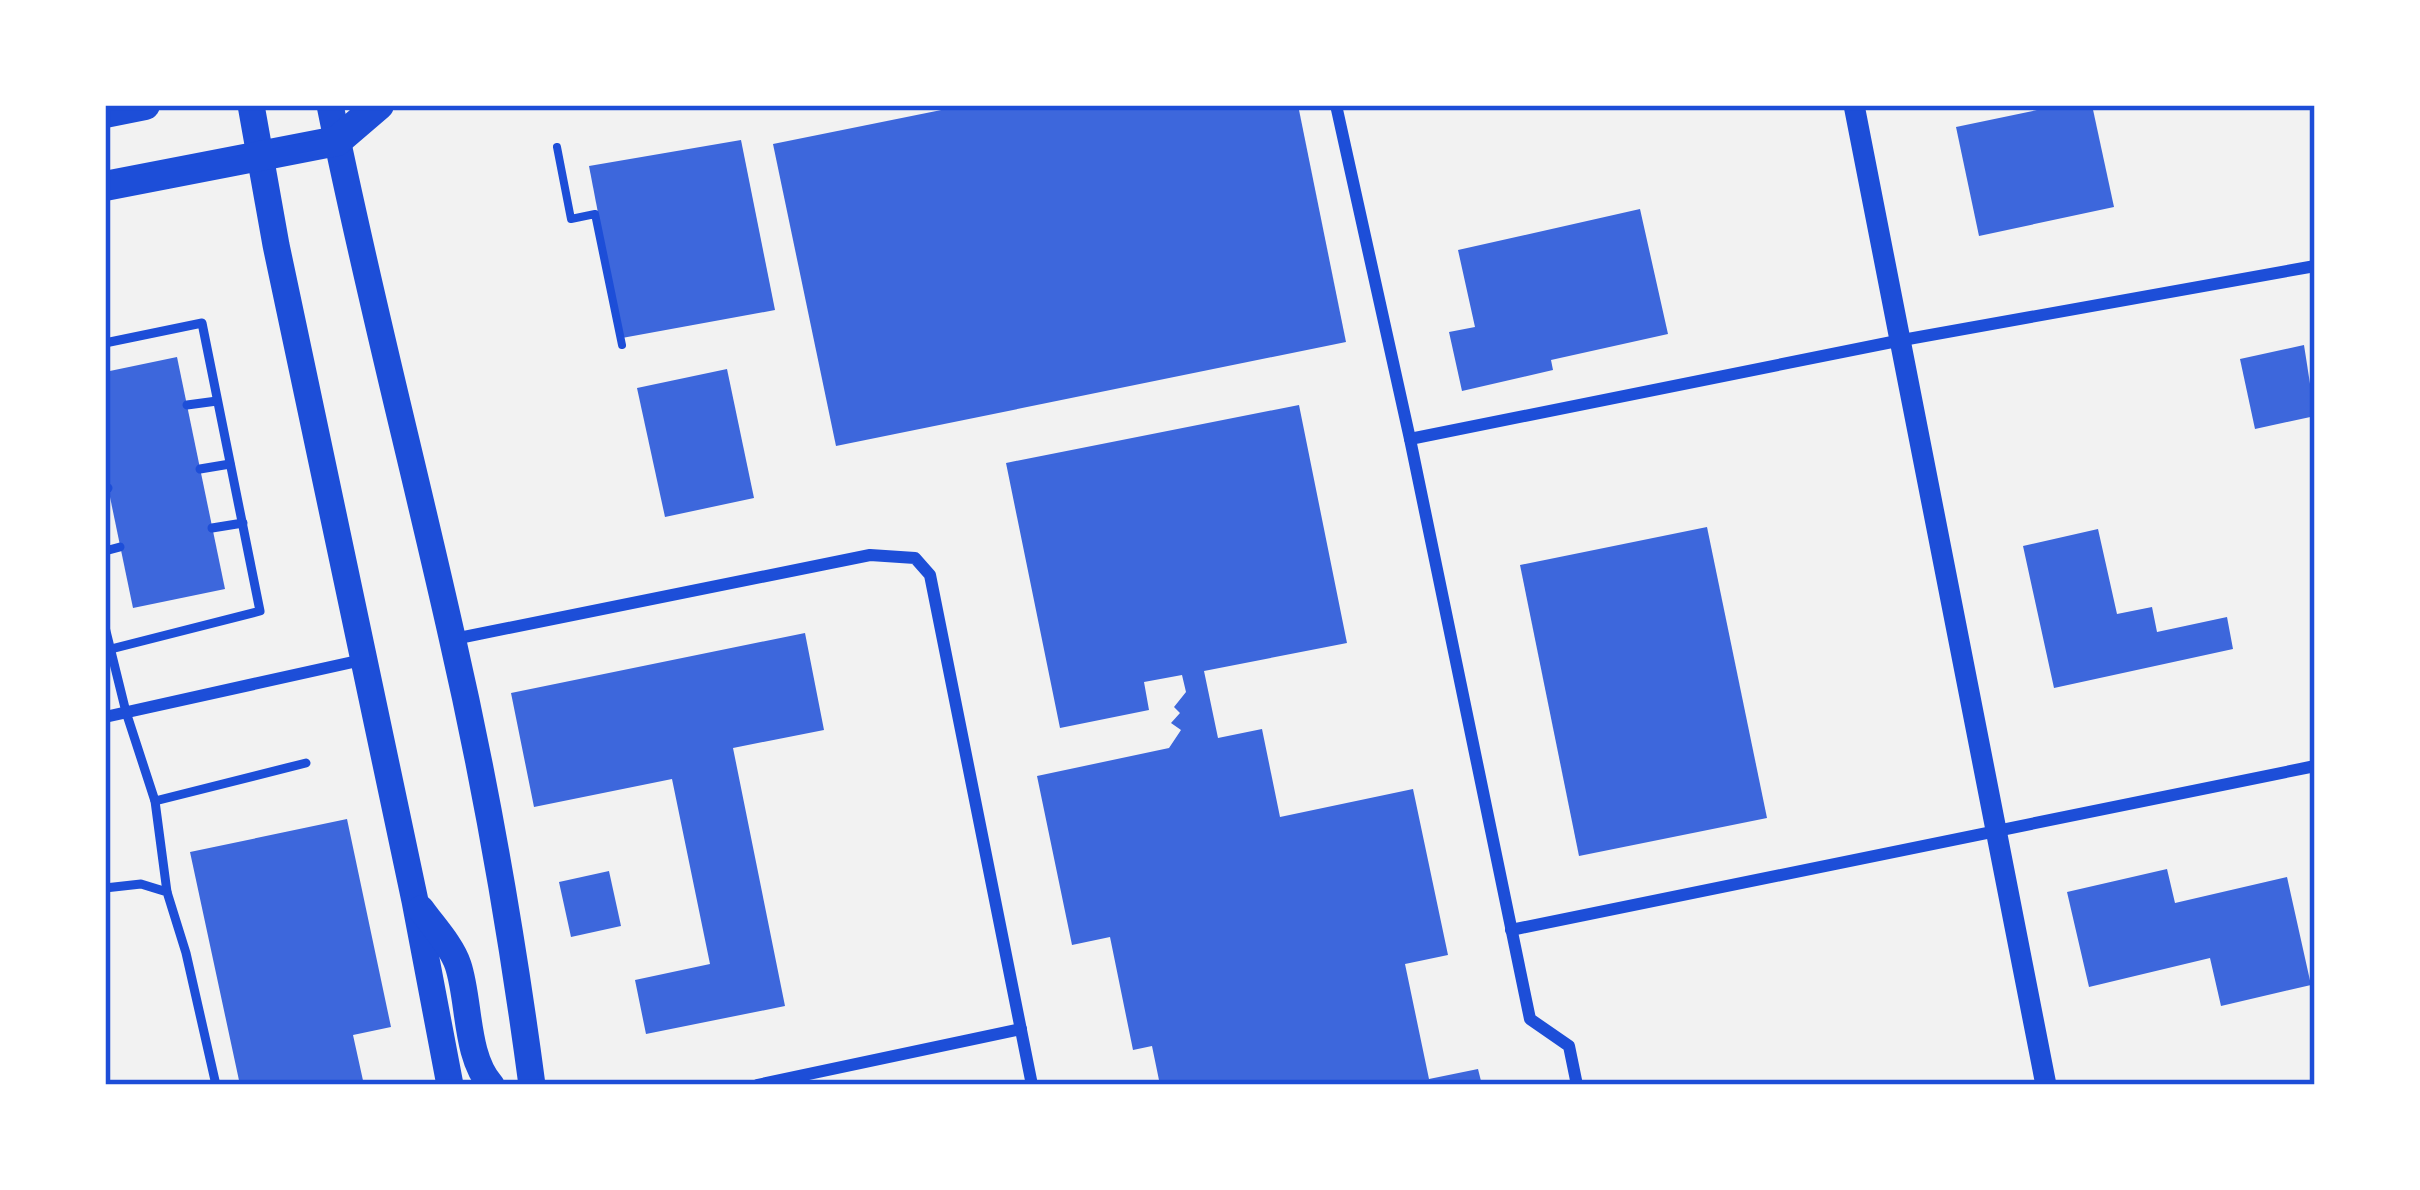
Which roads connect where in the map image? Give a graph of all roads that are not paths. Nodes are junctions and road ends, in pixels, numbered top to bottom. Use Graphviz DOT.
graph roads {
  1 [pos="145,105"];
  2 [pos="251,105"];
  3 [pos="330,105"];
  4 [pos="379,105"];
  5 [pos="1336,105"];
  6 [pos="1854,105"];
  7 [pos="105,112"];
  8 [pos="337,141"];
  9 [pos="262,155"];
  10 [pos="105,186"];
  11 [pos="2315,266"];
  12 [pos="1898,341"];
  13 [pos="105,344"];
  14 [pos="218,401"];
  15 [pos="187,405"];
  16 [pos="1410,439"];
  17 [pos="230,464"];
  18 [pos="200,469"];
  19 [pos="243,523"];
  20 [pos="212,528"];
  21 [pos="121,547"];
  22 [pos="105,550"];
  23 [pos="105,627"];
  24 [pos="453,640"];
  25 [pos="111,649"];
  26 [pos="363,660"];
  27 [pos="126,712"];
  28 [pos="105,717"];
  29 [pos="306,764"];
  30 [pos="2315,766"];
  31 [pos="155,801"];
  32 [pos="1999,832"];
  33 [pos="105,888"];
  34 [pos="167,892"];
  35 [pos="416,901"];
  36 [pos="1511,930"];
  37 [pos="1021,1029"];
  38 [pos="775,1083"];
  39 [pos="216,1085"];
  40 [pos="450,1085"];
  41 [pos="491,1085"];
  42 [pos="532,1085"];
  43 [pos="757,1085"];
  44 [pos="1032,1085"];
  45 [pos="1577,1085"];
  46 [pos="2046,1085"];
  1 -- 7 [label="highway"];
  2 -- 9 [label="main road"];
  3 -- 8 [label="main road"];
  4 -- 8 [label="highway"];
  5 -- 16 [label="street"];
  6 -- 12 [label="street"];
  8 -- 9 [label="highway"];
  8 -- 24 [label="main road"];
  9 -- 10 [label="highway"];
  9 -- 26 [label="main road"];
  11 -- 12 [label="street"];
  12 -- 16 [label="street"];
  12 -- 32 [label="street"];
  13 -- 14 [label="lane"];
  14 -- 15 [label="lane"];
  14 -- 17 [label="lane"];
  16 -- 36 [label="street"];
  17 -- 18 [label="lane"];
  17 -- 19 [label="lane"];
  19 -- 20 [label="lane"];
  19 -- 25 [label="lane"];
  21 -- 22 [label="lane"];
  23 -- 25 [label="lane"];
  24 -- 37 [label="street"];
  24 -- 42 [label="main road"];
  25 -- 27 [label="lane"];
  26 -- 27 [label="street"];
  26 -- 35 [label="main road"];
  27 -- 28 [label="street"];
  27 -- 31 [label="lane"];
  29 -- 31 [label="lane"];
  30 -- 32 [label="street"];
  31 -- 34 [label="lane"];
  32 -- 36 [label="street"];
  32 -- 46 [label="street"];
  33 -- 34 [label="lane"];
  34 -- 39 [label="lane"];
  35 -- 40 [label="main road"];
  35 -- 41 [label="main road"];
  36 -- 45 [label="street"];
  37 -- 38 [label="street"];
  37 -- 44 [label="street"];
  38 -- 43 [label="street"];
}
